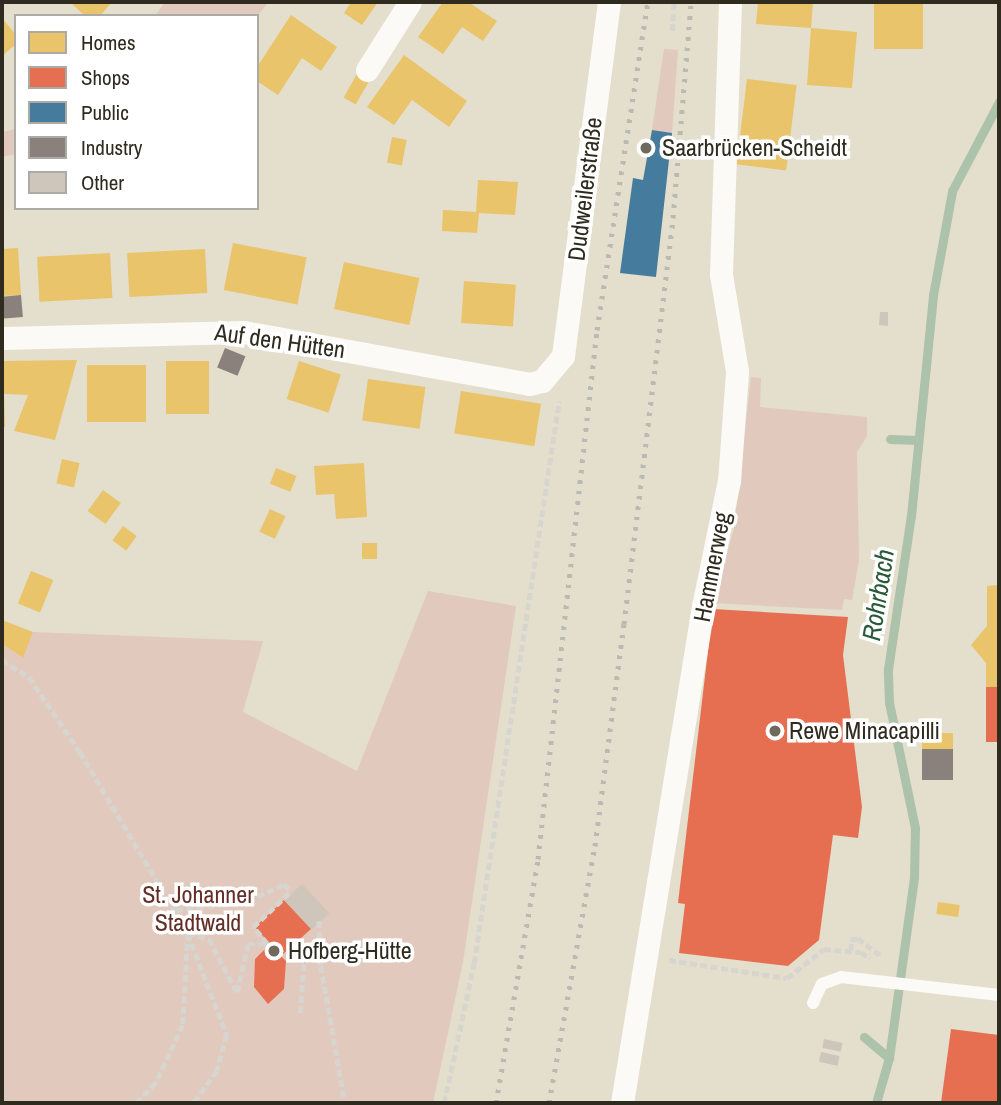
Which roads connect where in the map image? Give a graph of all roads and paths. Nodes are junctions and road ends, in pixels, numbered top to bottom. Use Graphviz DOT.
graph roads {
  1 [pos="411,2"];
  2 [pos="609,2"];
  3 [pos="674,2"];
  4 [pos="730,2"];
  5 [pos="672,31"];
  6 [pos="367,70"];
  7 [pos="2,338"];
  8 [pos="553,373"];
  9 [pos="2,660"];
  10 [pos="177,910"];
  11 [pos="319,921"];
  12 [pos="188,933"];
  13 [pos="320,949"];
  14 [pos="851,951"];
  15 [pos="880,955"];
  16 [pos="647,957"];
  17 [pos="876,964"];
  18 [pos="999,995"];
  19 [pos="813,1003"];
  20 [pos="300,1013"];
  21 [pos="137,1103"];
  22 [pos="194,1103"];
  23 [pos="345,1103"];
  24 [pos="444,1103"];
  25 [pos="622,1103"];
  1 -- 6 [label="street"];
  2 -- 8 [label="street, Dudweilerstraße"];
  3 -- 5 [label="path"];
  4 -- 16 [label="street, Hammerweg"];
  7 -- 8 [label="street, Auf den Hütten"];
  8 -- 24 [label="path"];
  9 -- 10 [label="path"];
  10 -- 12 [label="path"];
  10 -- 12 [label="path"];
  11 -- 13 [label="path"];
  12 -- 21 [label="path"];
  12 -- 22 [label="path"];
  13 -- 20 [label="path"];
  13 -- 23 [label="path"];
  14 -- 15 [label="path"];
  14 -- 16 [label="path"];
  14 -- 17 [label="path"];
  16 -- 25 [label="street, Hammerweg"];
  18 -- 19 [label="lane"];
}
